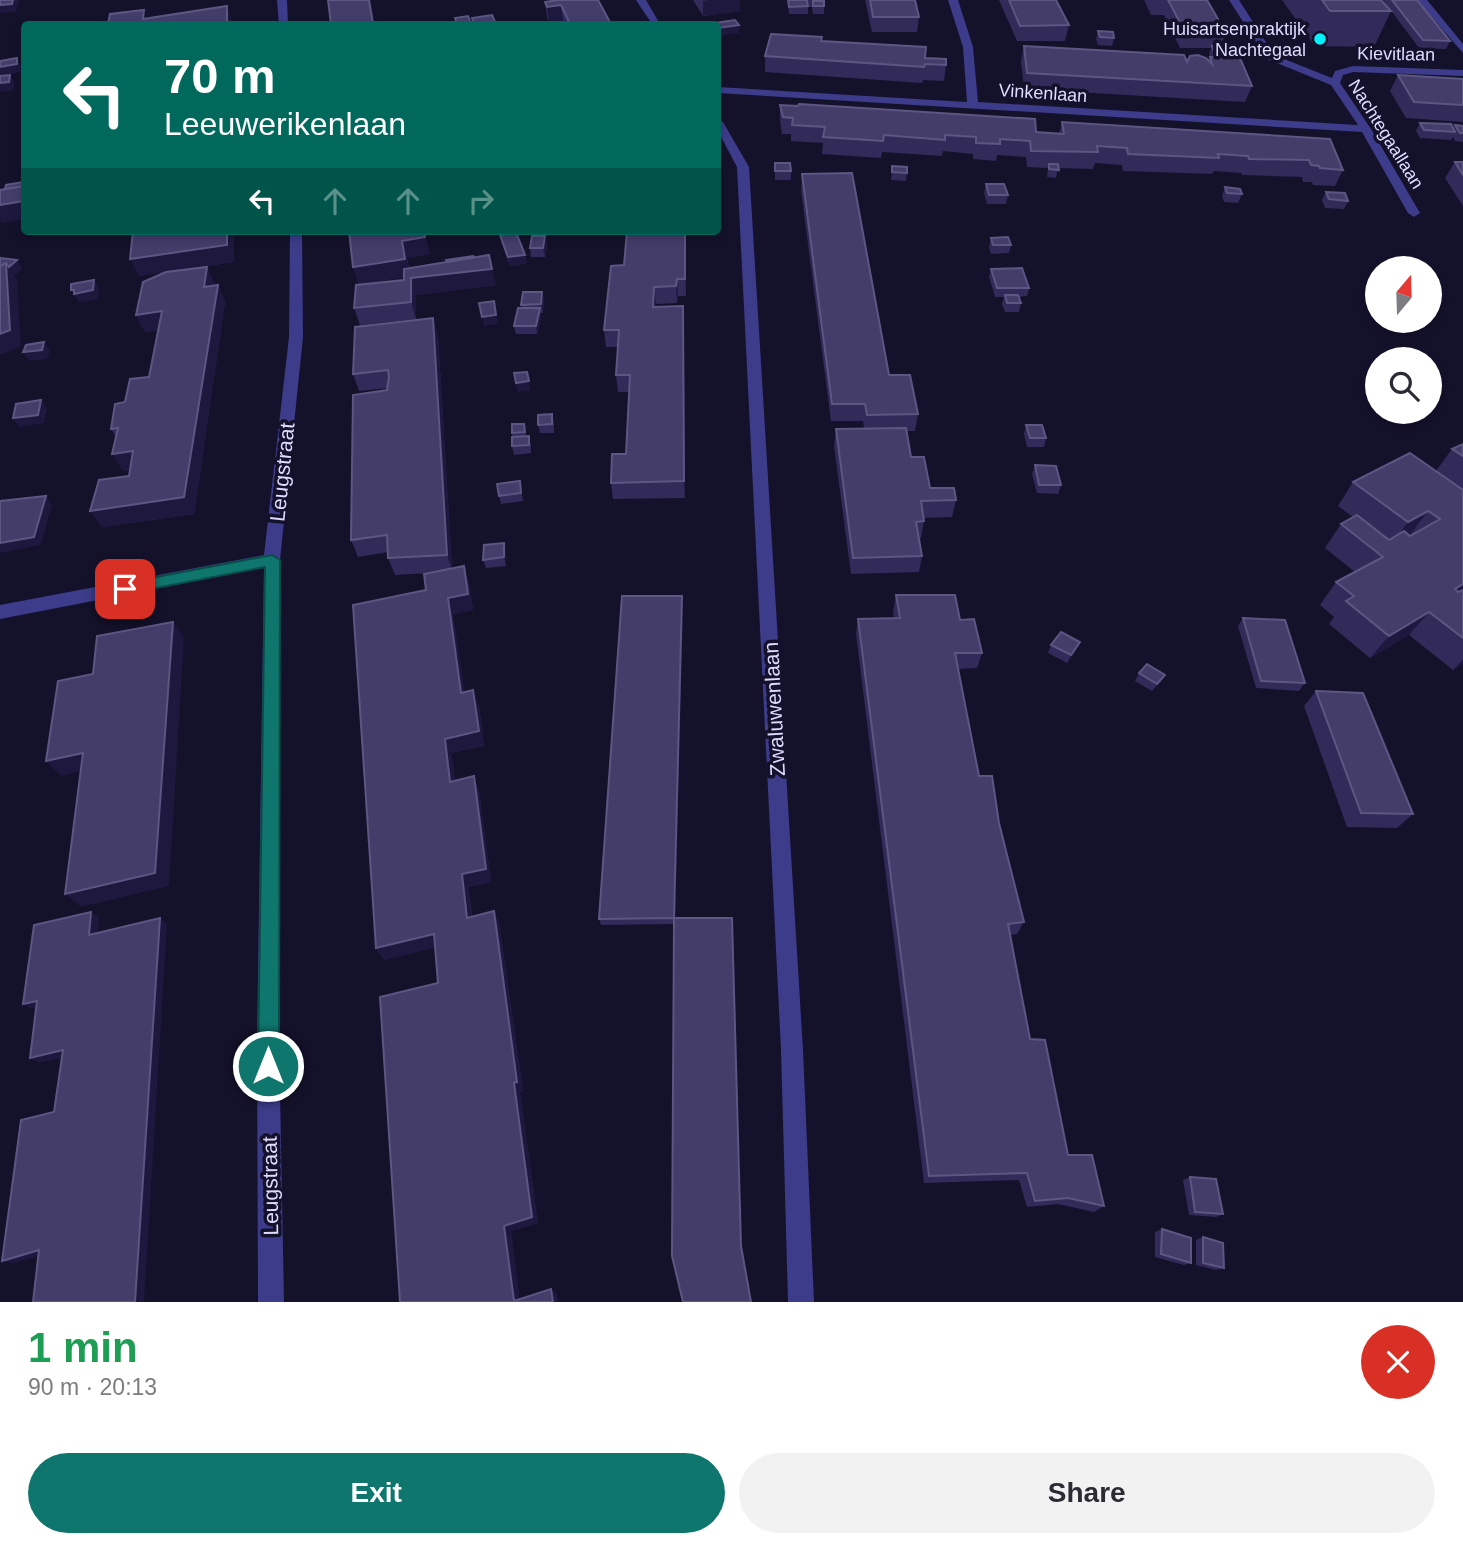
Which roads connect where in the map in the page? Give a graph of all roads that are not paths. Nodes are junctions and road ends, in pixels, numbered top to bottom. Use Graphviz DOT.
graph roads {
  1 [pos="282,0"];
  2 [pos="640,0"];
  3 [pos="953,0"];
  4 [pos="1234,0"];
  5 [pos="1422,0"];
  6 [pos="284,21"];
  7 [pos="654,21"];
  8 [pos="1463,50"];
  9 [pos="1463,73"];
  10 [pos="1335,83"];
  11 [pos="721,90"];
  12 [pos="973,106"];
  13 [pos="721,127"];
  14 [pos="1366,129"];
  15 [pos="1414,213"];
  16 [pos="296,235"];
  17 [pos="272,560"];
  18 [pos="0,612"];
  19 [pos="271,1302"];
  20 [pos="801,1302"];
  1 -- 6 [label="street"];
  2 -- 7 [label="street"];
  3 -- 12 [label="street"];
  4 -- 10 [label="street, Nachtegaallaan"];
  5 -- 8 [label="street"];
  9 -- 10 [label="street, Kievitlaan"];
  10 -- 14 [label="street, Nachtegaallaan"];
  11 -- 12 [label="street, Vinkenlaan"];
  12 -- 14 [label="street, Vinkenlaan"];
  13 -- 20 [label="street, Zwaluwenlaan"];
  14 -- 15 [label="street, Nachtegaallaan"];
  16 -- 17 [label="street, Leugstraat"];
  17 -- 18 [label="street"];
  17 -- 19 [label="street, Leugstraat"];
}
